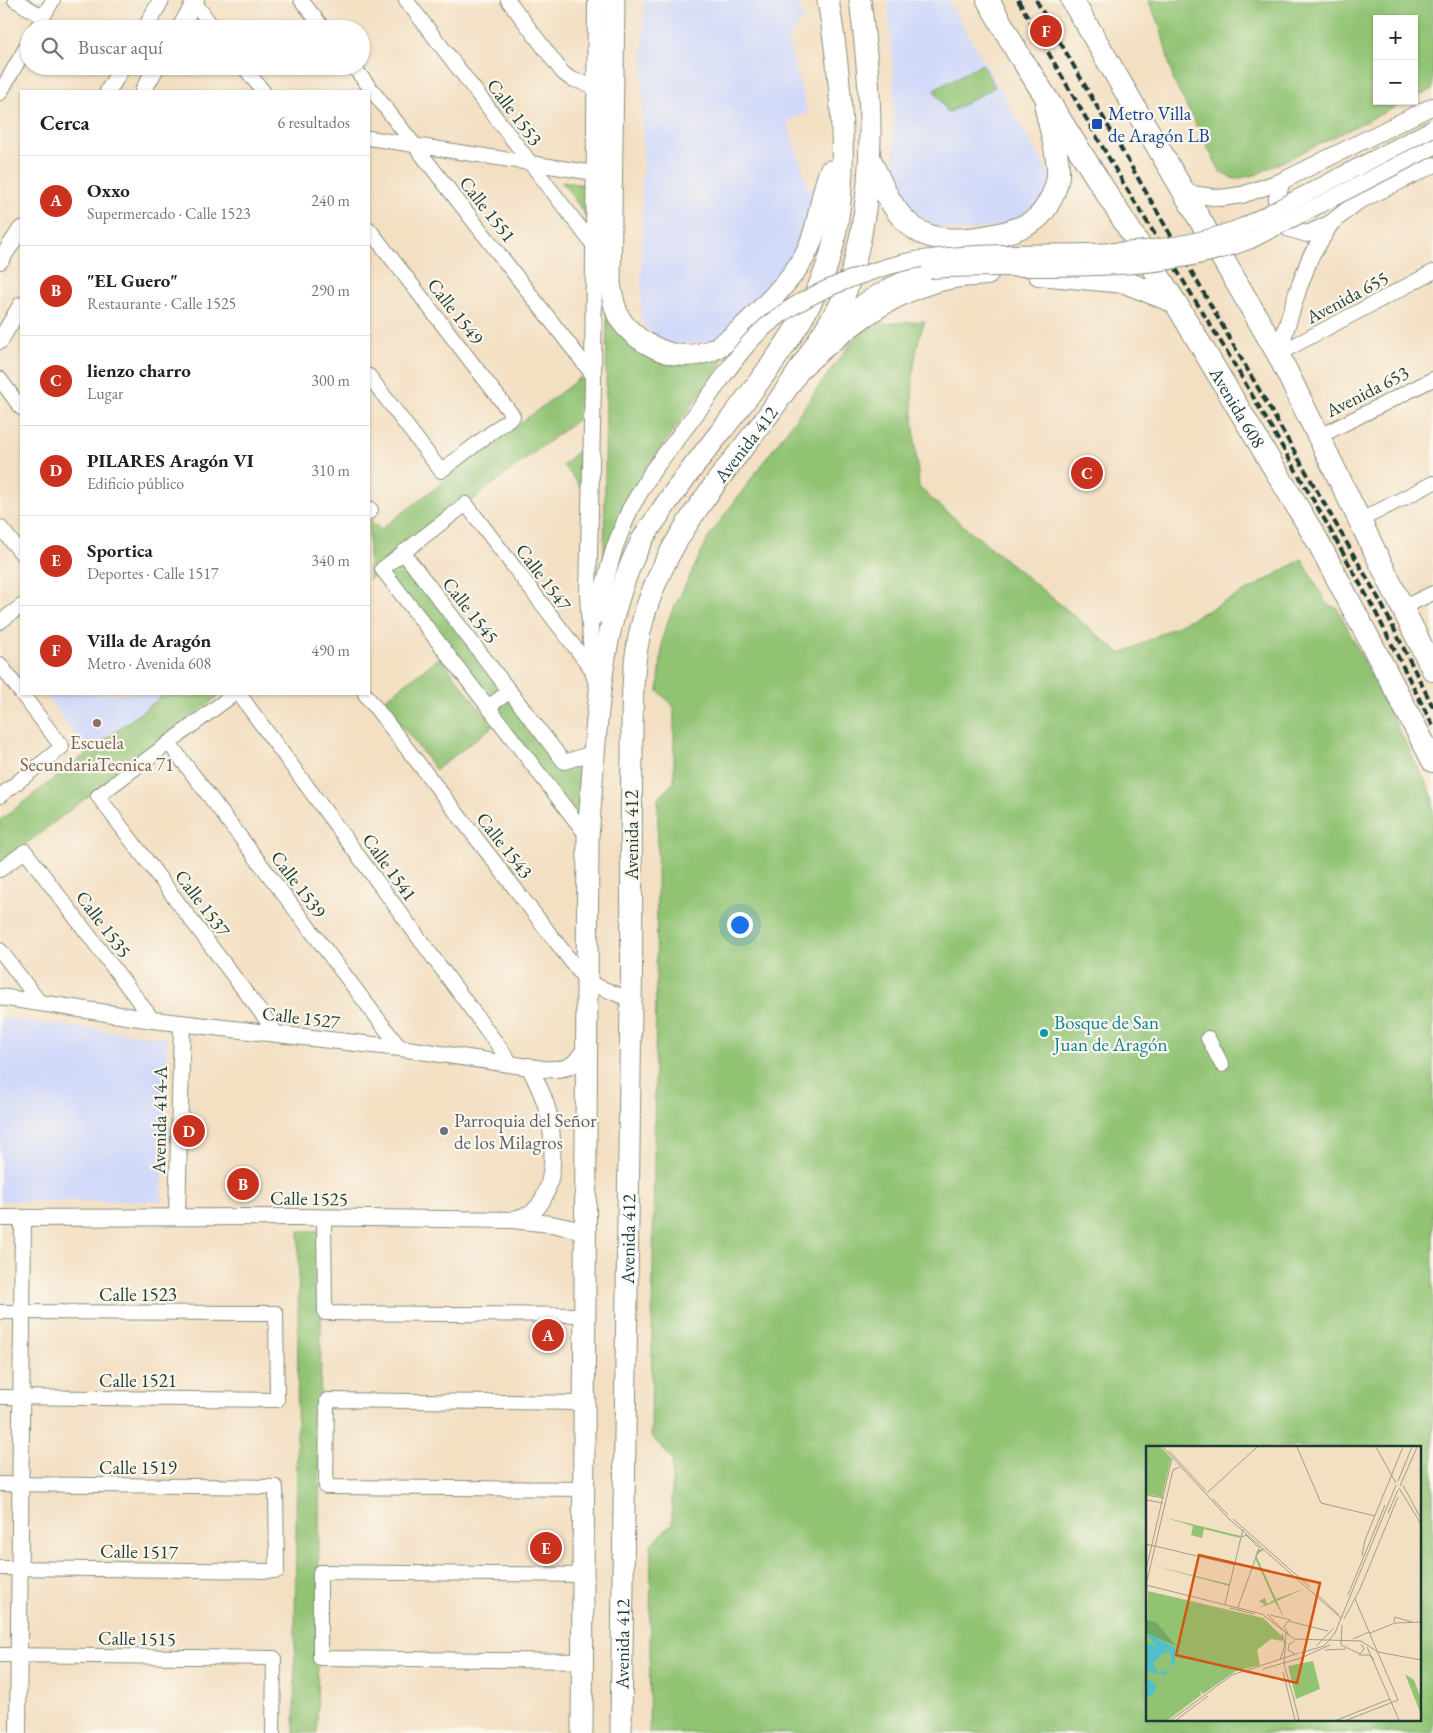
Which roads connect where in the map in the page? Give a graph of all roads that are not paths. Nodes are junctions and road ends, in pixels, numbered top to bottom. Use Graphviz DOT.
graph roads {
  1 [pos="15,0"];
  2 [pos="53,0"];
  3 [pos="161,0"];
  4 [pos="302,0"];
  5 [pos="406,0"];
  6 [pos="508,0"];
  7 [pos="596,0"];
  8 [pos="614,0"];
  9 [pos="828,0"];
  10 [pos="860,0"];
  11 [pos="988,0"];
  12 [pos="195,1"];
  13 [pos="1081,15"];
  14 [pos="37,20"];
  15 [pos="42,20"];
  16 [pos="149,20"];
  17 [pos="184,20"];
  18 [pos="208,20"];
  19 [pos="317,20"];
  20 [pos="20,58"];
  21 [pos="118,75"];
  22 [pos="153,75"];
  23 [pos="250,75"];
  24 [pos="360,75"];
  25 [pos="596,87"];
  26 [pos="147,89"];
  27 [pos="109,90"];
  28 [pos="262,90"];
  29 [pos="0,93"];
  30 [pos="1043,95"];
  31 [pos="1433,106"];
  32 [pos="1433,128"];
  33 [pos="370,138"];
  34 [pos="841,143"];
  35 [pos="414,144"];
  36 [pos="1433,147"];
  37 [pos="871,161"];
  38 [pos="530,162"];
  39 [pos="1433,165"];
  40 [pos="594,173"];
  41 [pos="1282,181"];
  42 [pos="1184,193"];
  43 [pos="1331,223"];
  44 [pos="370,230"];
  45 [pos="20,231"];
  46 [pos="594,246"];
  47 [pos="0,261"];
  48 [pos="1433,272"];
  49 [pos="1175,302"];
  50 [pos="20,307"];
  51 [pos="0,341"];
  52 [pos="817,341"];
  53 [pos="1278,354"];
  54 [pos="802,366"];
  55 [pos="593,375"];
  56 [pos="370,377"];
  57 [pos="0,379"];
  58 [pos="1433,379"];
  59 [pos="20,407"];
  60 [pos="1318,437"];
  61 [pos="1433,483"];
  62 [pos="1359,521"];
  63 [pos="0,527"];
  64 [pos="20,552"];
  65 [pos="403,552"];
  66 [pos="1433,593"];
  67 [pos="20,607"];
  68 [pos="1402,608"];
  69 [pos="0,622"];
  70 [pos="592,629"];
  71 [pos="0,664"];
  72 [pos="1433,670"];
  73 [pos="596,681"];
  74 [pos="20,690"];
  75 [pos="510,691"];
  76 [pos="23,695"];
  77 [pos="233,695"];
  78 [pos="240,695"];
  79 [pos="366,695"];
  80 [pos="488,708"];
  81 [pos="169,743"];
  82 [pos="595,752"];
  83 [pos="1433,762"];
  84 [pos="0,796"];
  85 [pos="588,837"];
  86 [pos="0,870"];
  87 [pos="0,950"];
  88 [pos="587,982"];
  89 [pos="0,997"];
  90 [pos="632,1000"];
  91 [pos="40,1003"];
  92 [pos="153,1020"];
  93 [pos="182,1024"];
  94 [pos="277,1034"];
  95 [pos="1208,1038"];
  96 [pos="586,1044"];
  97 [pos="400,1048"];
  98 [pos="511,1063"];
  99 [pos="1222,1065"];
  100 [pos="529,1066"];
  101 [pos="178,1217"];
  102 [pos="0,1218"];
  103 [pos="324,1218"];
  104 [pos="23,1219"];
  105 [pos="512,1220"];
  106 [pos="585,1235"];
  107 [pos="0,1312"];
  108 [pos="22,1312"];
  109 [pos="585,1315"];
  110 [pos="0,1398"];
  111 [pos="21,1398"];
  112 [pos="277,1400"];
  113 [pos="585,1403"];
  114 [pos="0,1484"];
  115 [pos="20,1485"];
  116 [pos="585,1489"];
  117 [pos="0,1568"];
  118 [pos="19,1568"];
  119 [pos="277,1571"];
  120 [pos="583,1575"];
  121 [pos="0,1655"];
  122 [pos="18,1655"];
  123 [pos="582,1661"];
  124 [pos="18,1733"];
  125 [pos="273,1733"];
  126 [pos="582,1733"];
  127 [pos="621,1733"];
  1 -- 14 [label="street"];
  2 -- 15 [label="street"];
  3 -- 16 [label="street"];
  4 -- 19 [label="street"];
  5 -- 38 [label="street, Calle 1553"];
  6 -- 25 [label="street"];
  7 -- 25 [label="street, Avenida 412"];
  8 -- 34 [label="main road"];
  9 -- 34 [label="main road, Avenida 412"];
  10 -- 37 [label="main road, Avenida 412"];
  11 -- 30 [label="highway, Avenida 608"];
  12 -- 17 [label="street"];
  12 -- 18 [label="street"];
  13 -- 42 [label="highway"];
  20 -- 29 [label="street"];
  21 -- 27 [label="street"];
  22 -- 26 [label="street"];
  23 -- 28 [label="street"];
  24 -- 35 [label="street, Calle 1551"];
  25 -- 40 [label="street, Avenida 412"];
  30 -- 37 [label="highway"];
  30 -- 49 [label="highway, Avenida 608"];
  31 -- 41 [label="street"];
  32 -- 70 [label="street, bridge"];
  33 -- 35 [label="street"];
  34 -- 73 [label="main road, Avenida 412"];
  35 -- 38 [label="street"];
  35 -- 55 [label="street, Calle 1551"];
  36 -- 52 [label="street, bridge"];
  37 -- 52 [label="main road, Avenida 412"];
  38 -- 40 [label="street"];
  38 -- 46 [label="street, Calle 1553"];
  39 -- 43 [label="street"];
  40 -- 46 [label="street, Avenida 412"];
  41 -- 42 [label="street"];
  41 -- 43 [label="street"];
  42 -- 53 [label="highway"];
  43 -- 53 [label="street"];
  44 -- 56 [label="street, Calle 1549"];
  45 -- 47 [label="street"];
  46 -- 55 [label="street, Avenida 412"];
  48 -- 53 [label="street, Avenida 655"];
  49 -- 54 [label="highway"];
  49 -- 83 [label="highway, Avenida 608"];
  50 -- 51 [label="street"];
  52 -- 54 [label="main road, Avenida 412"];
  53 -- 60 [label="highway"];
  54 -- 90 [label="main road, Avenida 412"];
  55 -- 70 [label="street, Avenida 412"];
  57 -- 59 [label="street"];
  58 -- 60 [label="street, Avenida 653"];
  60 -- 62 [label="highway"];
  61 -- 62 [label="street"];
  62 -- 68 [label="highway"];
  63 -- 64 [label="street"];
  65 -- 73 [label="street, Calle 1547"];
  65 -- 75 [label="street, Calle 1545"];
  65 -- 80 [label="street"];
  66 -- 68 [label="street"];
  67 -- 69 [label="street"];
  68 -- 72 [label="highway"];
  70 -- 73 [label="street, Avenida 412"];
  71 -- 74 [label="street"];
  73 -- 82 [label="main road, Avenida 412"];
  75 -- 80 [label="street"];
  75 -- 82 [label="street, Calle 1545"];
  76 -- 84 [label="street"];
  77 -- 81 [label="street"];
  78 -- 98 [label="street, Calle 1541"];
  79 -- 88 [label="street, Calle 1543"];
  80 -- 85 [label="street"];
  81 -- 94 [label="street, Calle 1537"];
  81 -- 97 [label="street, Calle 1539"];
  82 -- 85 [label="main road, Avenida 412"];
  85 -- 88 [label="main road, Avenida 412"];
  86 -- 92 [label="street, Calle 1535"];
  87 -- 91 [label="street"];
  88 -- 90 [label="street"];
  88 -- 96 [label="main road, Avenida 412"];
  89 -- 91 [label="street, Calle 1527"];
  90 -- 127 [label="main road, Avenida 412"];
  91 -- 92 [label="street, Calle 1527"];
  92 -- 93 [label="street, Calle 1527"];
  93 -- 94 [label="street, Calle 1527"];
  93 -- 101 [label="street, Avenida 414-A"];
  94 -- 97 [label="street, Calle 1527"];
  95 -- 99 [label="street"];
  96 -- 100 [label="street, Calle 1527"];
  96 -- 106 [label="main road, Avenida 412"];
  97 -- 98 [label="street, Calle 1527"];
  98 -- 100 [label="street, Calle 1527"];
  100 -- 105 [label="street"];
  101 -- 103 [label="street, Calle 1525"];
  101 -- 104 [label="street, Calle 1525"];
  102 -- 104 [label="street, Calle 1525"];
  103 -- 105 [label="street, Calle 1525"];
  103 -- 109 [label="street"];
  104 -- 108 [label="street"];
  105 -- 106 [label="street, Calle 1525"];
  106 -- 109 [label="main road, Avenida 412"];
  107 -- 108 [label="street, Calle 1523"];
  108 -- 111 [label="street"];
  108 -- 112 [label="street, Calle 1523"];
  109 -- 113 [label="main road, Avenida 412"];
  110 -- 111 [label="street, Calle 1521"];
  111 -- 112 [label="street, Calle 1521"];
  111 -- 115 [label="street"];
  113 -- 116 [label="main road, Avenida 412"];
  113 -- 116 [label="street"];
  114 -- 115 [label="street, Calle 1519"];
  115 -- 118 [label="street"];
  115 -- 119 [label="street, Calle 1519"];
  116 -- 120 [label="main road, Avenida 412"];
  117 -- 118 [label="street, Calle 1517"];
  118 -- 119 [label="street, Calle 1517"];
  118 -- 122 [label="street"];
  120 -- 123 [label="main road, Avenida 412"];
  120 -- 123 [label="street"];
  121 -- 122 [label="street, Calle 1515"];
  122 -- 124 [label="street"];
  122 -- 125 [label="street, Calle 1515"];
  123 -- 126 [label="main road, Avenida 412"];
}
